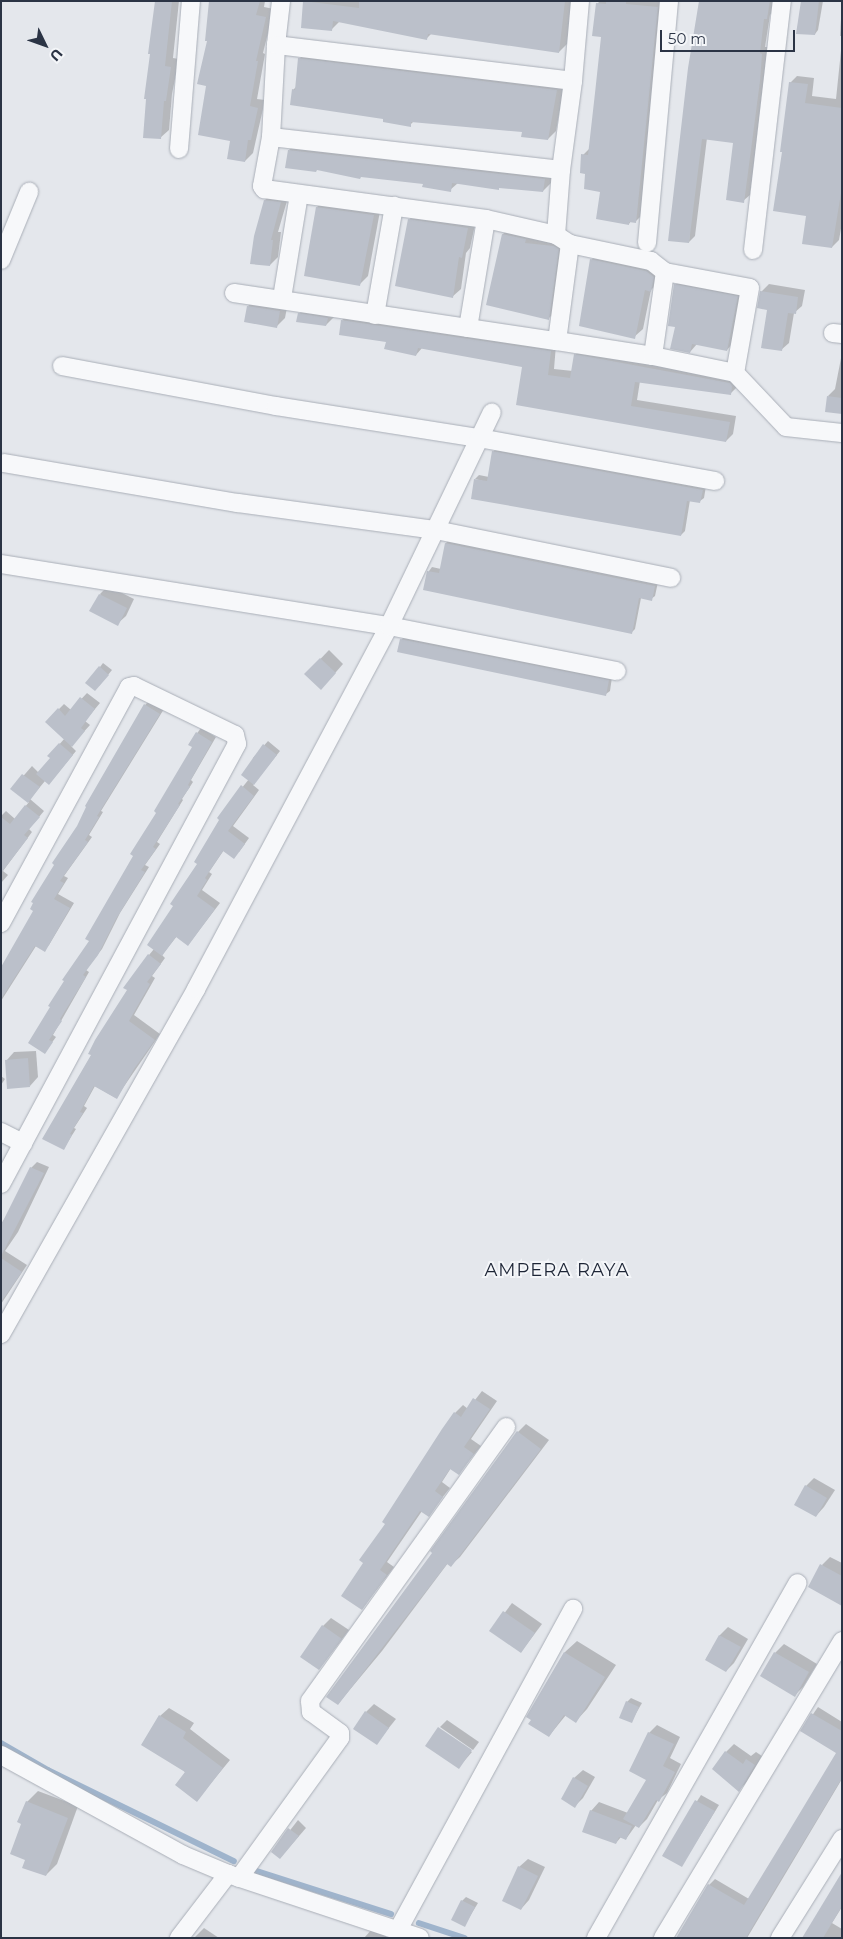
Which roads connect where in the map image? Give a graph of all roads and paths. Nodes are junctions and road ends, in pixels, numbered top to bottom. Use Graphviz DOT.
graph roads {
  1 [pos="191,1"];
  2 [pos="282,1"];
  3 [pos="580,1"];
  4 [pos="669,1"];
  5 [pos="782,1"];
  6 [pos="276,45"];
  7 [pos="573,81"];
  8 [pos="271,137"];
  9 [pos="179,149"];
  10 [pos="561,170"];
  11 [pos="29,192"];
  12 [pos="299,194"];
  13 [pos="394,206"];
  14 [pos="486,219"];
  15 [pos="563,240"];
  16 [pos="647,243"];
  17 [pos="753,250"];
  18 [pos="1,260"];
  19 [pos="665,272"];
  20 [pos="234,293"];
  21 [pos="282,298"];
  22 [pos="375,315"];
  23 [pos="468,328"];
  24 [pos="557,341"];
  25 [pos="653,356"];
  26 [pos="62,366"];
  27 [pos="735,373"];
  28 [pos="492,412"];
  29 [pos="842,433"];
  30 [pos="480,438"];
  31 [pos="3,462"];
  32 [pos="715,481"];
  33 [pos="436,530"];
  34 [pos="1,564"];
  35 [pos="671,578"];
  36 [pos="389,626"];
  37 [pos="617,671"];
  38 [pos="1,923"];
  39 [pos="1,1132"];
  40 [pos="23,1143"];
  41 [pos="1,1184"];
  42 [pos="1,1334"];
  43 [pos="506,1427"];
  44 [pos="798,1584"];
  45 [pos="572,1609"];
  46 [pos="842,1642"];
  47 [pos="1,1755"];
  48 [pos="842,1839"];
  49 [pos="233,1876"];
  50 [pos="398,1930"];
  51 [pos="179,1938"];
  52 [pos="420,1938"];
  53 [pos="596,1938"];
  54 [pos="663,1938"];
  55 [pos="780,1938"];
  1 -- 9 [label="street"];
  2 -- 6 [label="street"];
  3 -- 7 [label="street"];
  4 -- 16 [label="street"];
  5 -- 17 [label="street"];
  6 -- 7 [label="street"];
  6 -- 8 [label="street"];
  7 -- 10 [label="street"];
  8 -- 10 [label="street"];
  8 -- 12 [label="street"];
  10 -- 15 [label="street"];
  11 -- 18 [label="street"];
  12 -- 13 [label="street"];
  12 -- 21 [label="street"];
  13 -- 14 [label="street"];
  13 -- 22 [label="street"];
  14 -- 15 [label="street"];
  14 -- 23 [label="street"];
  15 -- 19 [label="street"];
  15 -- 24 [label="street"];
  19 -- 25 [label="street"];
  19 -- 27 [label="street"];
  20 -- 21 [label="street"];
  21 -- 22 [label="street"];
  22 -- 23 [label="street"];
  23 -- 24 [label="street"];
  24 -- 25 [label="street"];
  25 -- 27 [label="street"];
  26 -- 30 [label="street"];
  27 -- 29 [label="street"];
  28 -- 30 [label="street"];
  30 -- 32 [label="street"];
  30 -- 33 [label="street"];
  31 -- 33 [label="street"];
  33 -- 35 [label="street"];
  33 -- 36 [label="street"];
  34 -- 36 [label="street"];
  36 -- 37 [label="street"];
  36 -- 42 [label="street"];
  38 -- 40 [label="street"];
  39 -- 40 [label="street"];
  40 -- 41 [label="street"];
  43 -- 49 [label="street"];
  44 -- 53 [label="street"];
  45 -- 50 [label="street"];
  46 -- 54 [label="street"];
  47 -- 49 [label="street"];
  48 -- 55 [label="street"];
  49 -- 50 [label="street"];
  49 -- 51 [label="street"];
  50 -- 52 [label="street"];
}
